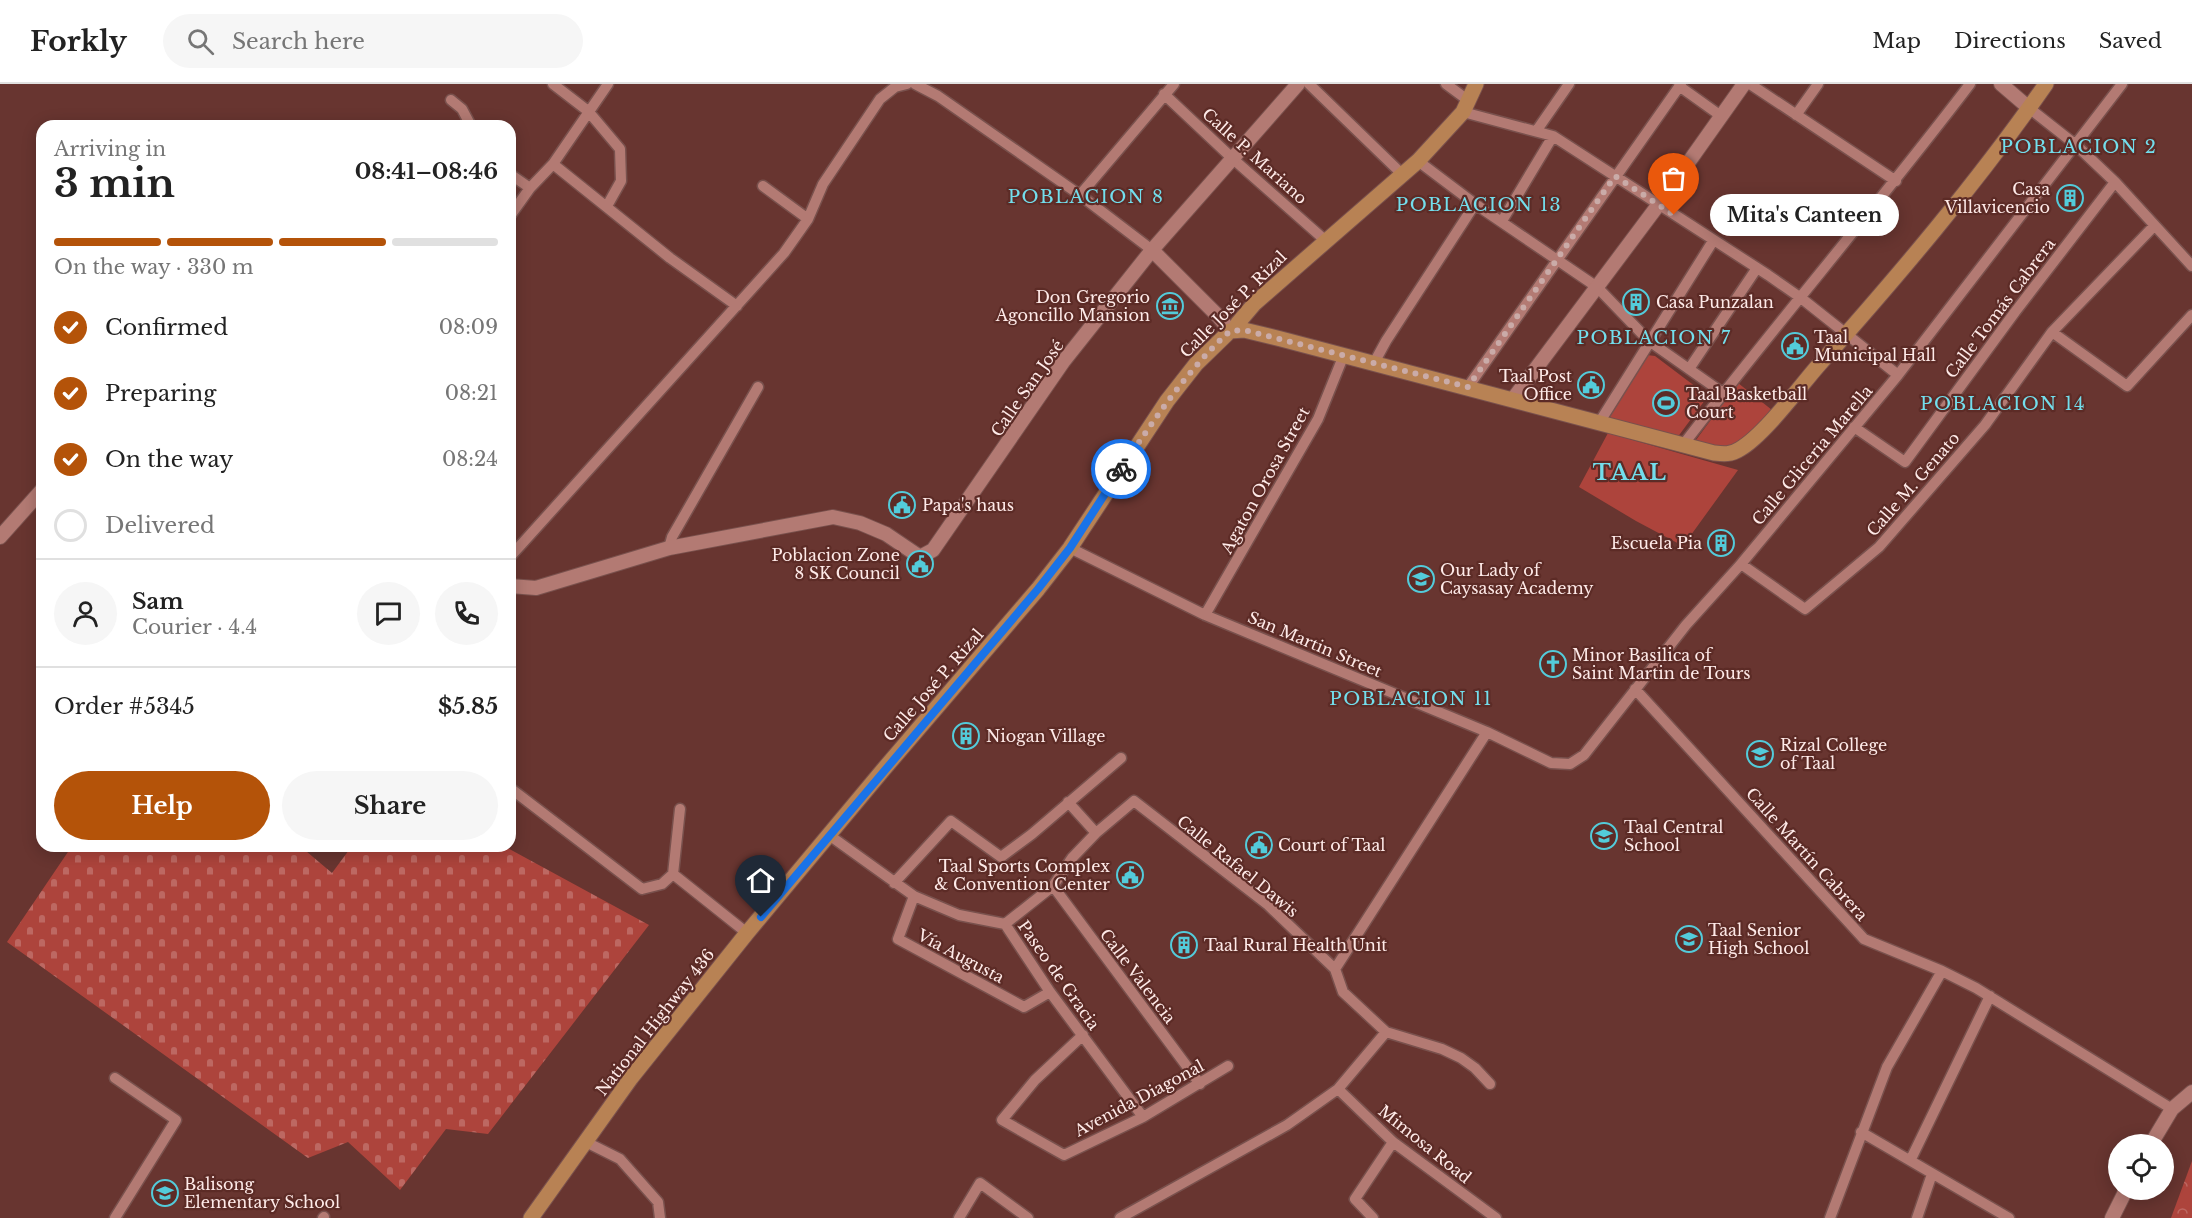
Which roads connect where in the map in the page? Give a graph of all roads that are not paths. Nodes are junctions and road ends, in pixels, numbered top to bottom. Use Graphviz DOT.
graph roads {
  1 [pos="553,84"];
  2 [pos="608,84"];
  3 [pos="907,84"];
  4 [pos="915,84"];
  5 [pos="1173,84"];
  6 [pos="1298,84"];
  7 [pos="1309,84"];
  8 [pos="1446,84"];
  9 [pos="1476,84"];
  10 [pos="1569,84"];
  11 [pos="1744,84"];
  12 [pos="1750,84"];
  13 [pos="1818,84"];
  14 [pos="1970,84"];
  15 [pos="2001,84"];
  16 [pos="2046,84"];
  17 [pos="2122,84"];
  18 [pos="1680,85"];
  19 [pos="893,86"];
  20 [pos="1164,94"];
  21 [pos="451,100"];
  22 [pos="1466,106"];
  23 [pos="2030,108"];
  24 [pos="588,111"];
  25 [pos="1796,114"];
  26 [pos="1721,116"];
  27 [pos="468,120"];
  28 [pos="1537,130"];
  29 [pos="1552,136"];
  30 [pos="2076,145"];
  31 [pos="1232,158"];
  32 [pos="1419,161"];
  33 [pos="553,164"];
  34 [pos="1403,175"];
  35 [pos="1615,176"];
  36 [pos="516,178"];
  37 [pos="1896,181"];
  38 [pos="2115,182"];
  39 [pos="763,186"];
  40 [pos="530,188"];
  41 [pos="1080,195"];
  42 [pos="1475,204"];
  43 [pos="1659,204"];
  44 [pos="607,206"];
  45 [pos="516,208"];
  46 [pos="808,219"];
  47 [pos="1502,221"];
  48 [pos="2154,226"];
  49 [pos="1326,241"];
  50 [pos="1713,241"];
  51 [pos="1152,250"];
  52 [pos="1556,260"];
  53 [pos="2192,266"];
  54 [pos="1758,268"];
  55 [pos="1597,287"];
  56 [pos="1801,298"];
  57 [pos="737,306"];
  58 [pos="2192,315"];
  59 [pos="1233,331"];
  60 [pos="2052,332"];
  61 [pos="1847,333"];
  62 [pos="1649,341"];
  63 [pos="1343,357"];
  64 [pos="1374,363"];
  65 [pos="1689,369"];
  66 [pos="1898,375"];
  67 [pos="758,387"];
  68 [pos="1468,387"];
  69 [pos="1723,393"];
  70 [pos="1513,399"];
  71 [pos="1599,423"];
  72 [pos="1854,427"];
  73 [pos="1683,445"];
  74 [pos="36,497"];
  75 [pos="0,537"];
  76 [pos="669,548"];
  77 [pos="1070,548"];
  78 [pos="516,550"];
  79 [pos="1741,564"];
  80 [pos="516,590"];
  81 [pos="1205,615"];
  82 [pos="1635,689"];
  83 [pos="1487,732"];
  84 [pos="1584,755"];
  85 [pos="1121,758"];
  86 [pos="883,770"];
  87 [pos="516,793"];
  88 [pos="1068,802"];
  89 [pos="680,809"];
  90 [pos="1096,833"];
  91 [pos="829,835"];
  92 [pos="673,874"];
  93 [pos="894,883"];
  94 [pos="1053,886"];
  95 [pos="914,896"];
  96 [pos="1005,924"];
  97 [pos="747,933"];
  98 [pos="1335,969"];
  99 [pos="1942,970"];
  100 [pos="1050,992"];
  101 [pos="1990,996"];
  102 [pos="1386,1032"];
  103 [pos="1083,1035"];
  104 [pos="1228,1066"];
  105 [pos="115,1078"];
  106 [pos="1200,1084"];
  107 [pos="1490,1084"];
  108 [pos="1338,1089"];
  109 [pos="2192,1092"];
  110 [pos="2172,1109"];
  111 [pos="1143,1117"];
  112 [pos="1862,1131"];
  113 [pos="2157,1134"];
  114 [pos="586,1142"];
  115 [pos="1393,1142"];
  116 [pos="1911,1159"];
  117 [pos="1932,1173"];
  118 [pos="2121,1200"];
  119 [pos="116,1218"];
  120 [pos="531,1218"];
  121 [pos="660,1218"];
  122 [pos="959,1218"];
  123 [pos="1028,1218"];
  124 [pos="1120,1218"];
  125 [pos="1373,1218"];
  126 [pos="1496,1218"];
  127 [pos="1830,1218"];
  128 [pos="1917,1218"];
  129 [pos="2009,1218"];
  130 [pos="2112,1218"];
  1 -- 24 [label="street"];
  2 -- 24 [label="street"];
  3 -- 19 [label="street"];
  4 -- 41 [label="street"];
  5 -- 20 [label="street"];
  6 -- 31 [label="street, Calle San José"];
  7 -- 34 [label="street"];
  8 -- 22 [label="street"];
  9 -- 22 [label="main road, Calle José P. Rizal"];
  10 -- 28 [label="street"];
  11 -- 26 [label="street"];
  12 -- 25 [label="street"];
  13 -- 25 [label="street"];
  14 -- 37 [label="street"];
  15 -- 23 [label="street"];
  16 -- 23 [label="main road"];
  17 -- 30 [label="street, Calle Gliceria Marella"];
  18 -- 26 [label="street"];
  18 -- 35 [label="street"];
  19 -- 46 [label="street"];
  20 -- 31 [label="street, Calle P. Mariano"];
  20 -- 41 [label="street"];
  21 -- 27 [label="street"];
  22 -- 28 [label="street"];
  22 -- 32 [label="main road, Calle José P. Rizal"];
  23 -- 30 [label="street"];
  23 -- 61 [label="main road"];
  24 -- 33 [label="street"];
  24 -- 44 [label="street"];
  25 -- 37 [label="street"];
  26 -- 43 [label="street"];
  28 -- 29 [label="street"];
  29 -- 35 [label="street"];
  29 -- 47 [label="street"];
  30 -- 38 [label="street"];
  30 -- 66 [label="street, Calle Gliceria Marella"];
  31 -- 49 [label="street, Calle P. Mariano"];
  31 -- 51 [label="street, Calle San José"];
  32 -- 34 [label="main road, Calle José P. Rizal"];
  32 -- 42 [label="street"];
  33 -- 40 [label="street"];
  33 -- 44 [label="street"];
  34 -- 49 [label="main road, Calle José P. Rizal"];
  35 -- 43 [label="street"];
  35 -- 52 [label="street"];
  36 -- 40 [label="street"];
  37 -- 56 [label="street"];
  38 -- 48 [label="street"];
  38 -- 72 [label="street, Calle Tomás Cabrera"];
  39 -- 46 [label="street"];
  40 -- 45 [label="street"];
  41 -- 51 [label="street"];
  42 -- 47 [label="street"];
  42 -- 64 [label="street"];
  43 -- 50 [label="street"];
  43 -- 55 [label="street"];
  44 -- 57 [label="street"];
  46 -- 57 [label="street"];
  47 -- 52 [label="street"];
  48 -- 53 [label="street"];
  48 -- 60 [label="street, Calle M. Genato"];
  49 -- 59 [label="main road, Calle José P. Rizal"];
  50 -- 54 [label="street"];
  50 -- 62 [label="street"];
  51 -- 59 [label="street"];
  51 -- 76 [label="street, Calle San José"];
  52 -- 55 [label="street"];
  52 -- 68 [label="street"];
  54 -- 56 [label="street"];
  54 -- 65 [label="street"];
  55 -- 62 [label="street"];
  55 -- 70 [label="street"];
  56 -- 61 [label="street"];
  56 -- 69 [label="street"];
  57 -- 78 [label="street"];
  58 -- 60 [label="street"];
  59 -- 63 [label="main road"];
  59 -- 77 [label="main road, Calle José P. Rizal"];
  60 -- 79 [label="street, Calle M. Genato"];
  61 -- 66 [label="street"];
  61 -- 73 [label="main road"];
  62 -- 65 [label="street"];
  62 -- 71 [label="street"];
  63 -- 64 [label="main road"];
  63 -- 81 [label="street, Agaton Orosa Street"];
  64 -- 68 [label="main road"];
  65 -- 69 [label="street"];
  66 -- 72 [label="street, Calle Gliceria Marella"];
  67 -- 76 [label="street"];
  68 -- 70 [label="main road"];
  69 -- 73 [label="street"];
  70 -- 71 [label="main road"];
  71 -- 73 [label="main road"];
  72 -- 79 [label="street, Calle Gliceria Marella"];
  74 -- 75 [label="street"];
  76 -- 80 [label="street"];
  77 -- 81 [label="street, San Martin Street"];
  77 -- 86 [label="main road, Calle José P. Rizal"];
  79 -- 82 [label="street, Calle Gliceria Marella"];
  81 -- 83 [label="street, San Martin Street"];
  82 -- 84 [label="street, Calle Gliceria Marella"];
  82 -- 99 [label="street, Calle Martín Cabrera"];
  83 -- 84 [label="street, San Martin Street"];
  83 -- 98 [label="street"];
  85 -- 88 [label="street"];
  86 -- 91 [label="main road, National Highway 436"];
  87 -- 92 [label="street"];
  88 -- 90 [label="street"];
  88 -- 93 [label="street"];
  89 -- 92 [label="street"];
  90 -- 94 [label="street, Calle Rafael Dawis"];
  90 -- 98 [label="street, Calle Rafael Dawis"];
  91 -- 93 [label="street, Paseo de Gracia"];
  91 -- 97 [label="main road, National Highway 436"];
  92 -- 97 [label="street"];
  93 -- 95 [label="street, Paseo de Gracia"];
  94 -- 96 [label="street, Calle Rafael Dawis"];
  94 -- 106 [label="street, Calle Valencia"];
  95 -- 96 [label="street, Paseo de Gracia"];
  95 -- 100 [label="street, Vía Augusta"];
  96 -- 100 [label="street, Paseo de Gracia"];
  97 -- 114 [label="main road, National Highway 436"];
  98 -- 102 [label="street"];
  99 -- 101 [label="street, Calle Martín Cabrera"];
  99 -- 112 [label="street"];
  100 -- 103 [label="street, Paseo de Gracia"];
  101 -- 110 [label="street, Calle Martín Cabrera"];
  101 -- 116 [label="street"];
  102 -- 107 [label="street"];
  102 -- 108 [label="street"];
  103 -- 111 [label="street, Paseo de Gracia"];
  103 -- 111 [label="street, Avenida Diagonal"];
  104 -- 106 [label="street, Avenida Diagonal"];
  105 -- 119 [label="street"];
  106 -- 111 [label="street, Avenida Diagonal"];
  108 -- 115 [label="street, Mimosa Road"];
  108 -- 124 [label="street"];
  109 -- 110 [label="street"];
  110 -- 113 [label="street"];
  112 -- 116 [label="street"];
  112 -- 127 [label="street"];
  114 -- 120 [label="main road, National Highway 436"];
  114 -- 121 [label="street"];
  115 -- 125 [label="street"];
  115 -- 126 [label="street, Mimosa Road"];
  116 -- 117 [label="street"];
  117 -- 128 [label="street"];
  117 -- 129 [label="street"];
  118 -- 130 [label="street"];
  122 -- 123 [label="street"];
}
